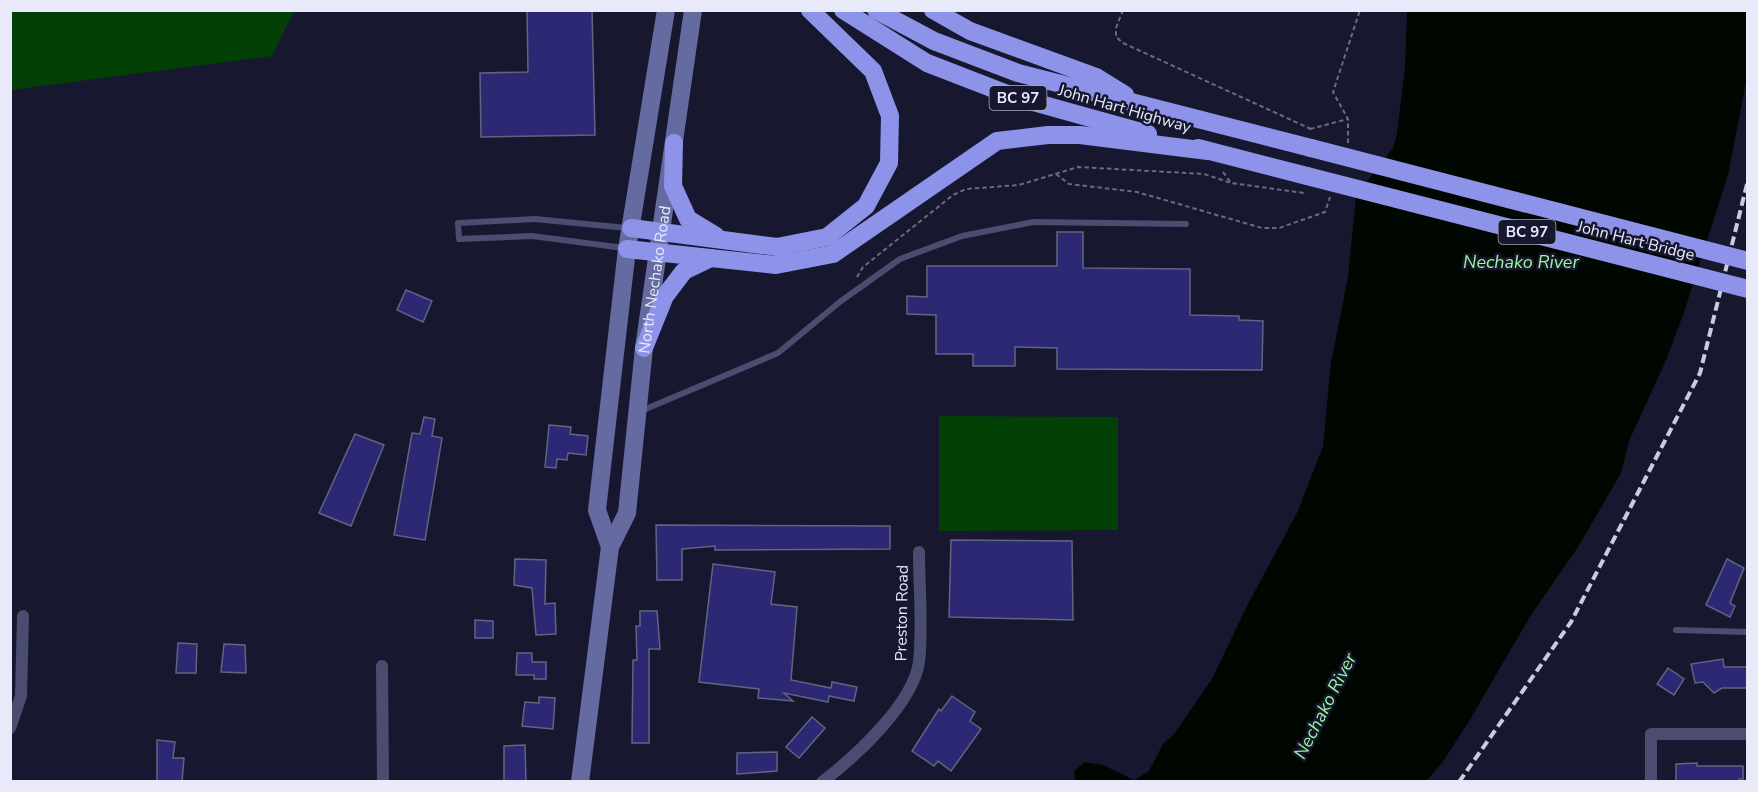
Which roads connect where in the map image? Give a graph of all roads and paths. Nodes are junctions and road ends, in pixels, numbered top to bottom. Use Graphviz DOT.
graph roads {
  1 [pos="666,10"];
  2 [pos="693,10"];
  3 [pos="810,10"];
  4 [pos="843,10"];
  5 [pos="876,10"];
  6 [pos="933,10"];
  7 [pos="1123,10"];
  8 [pos="1360,10"];
  9 [pos="1139,104"];
  10 [pos="1348,119"];
  11 [pos="674,143"];
  12 [pos="1311,148"];
  13 [pos="1346,149"];
  14 [pos="1208,151"];
  15 [pos="1056,174"];
  16 [pos="1231,183"];
  17 [pos="1305,184"];
  18 [pos="1332,191"];
  19 [pos="1186,224"];
  20 [pos="631,228"];
  21 [pos="662,232"];
  22 [pos="720,238"];
  23 [pos="627,249"];
  24 [pos="659,254"];
  25 [pos="713,257"];
  26 [pos="1748,261"];
  27 [pos="1748,289"];
  28 [pos="841,301"];
  29 [pos="644,348"];
  30 [pos="637,412"];
  31 [pos="610,548"];
  32 [pos="919,552"];
  33 [pos="23,616"];
  34 [pos="1676,630"];
  35 [pos="1748,632"];
  36 [pos="382,666"];
  37 [pos="10,728"];
  38 [pos="1748,734"];
  39 [pos="382,782"];
  40 [pos="580,782"];
  41 [pos="822,782"];
  42 [pos="1651,782"];
  1 -- 20 [label="main road, North Nechako Road"];
  2 -- 11 [label="main road, North Nechako Road"];
  3 -- 22 [label="highway"];
  4 -- 14 [label="highway, John Hart Highway / BC 97"];
  5 -- 9 [label="highway, John Hart Highway / BC 97"];
  6 -- 9 [label="highway"];
  7 -- 10 [label="path"];
  8 -- 10 [label="path"];
  9 -- 12 [label="highway, John Hart Highway / BC 97"];
  10 -- 13 [label="path"];
  11 -- 21 [label="main road, North Nechako Road"];
  11 -- 22 [label="highway"];
  12 -- 26 [label="highway, John Hart Bridge / BC 97, bridge"];
  14 -- 16 [label="path"];
  14 -- 17 [label="highway, John Hart Highway / BC 97"];
  14 -- 25 [label="highway"];
  15 -- 16 [label="path"];
  15 -- 18 [label="path"];
  15 -- 28 [label="path"];
  16 -- 17 [label="path"];
  17 -- 27 [label="highway, John Hart Bridge / BC 97, bridge"];
  19 -- 28 [label="lane"];
  20 -- 21 [label="highway"];
  20 -- 23 [label="main road, North Nechako Road"];
  20 -- 23 [label="lane"];
  21 -- 22 [label="highway"];
  21 -- 24 [label="main road, North Nechako Road"];
  23 -- 24 [label="highway"];
  23 -- 31 [label="main road, North Nechako Road"];
  24 -- 25 [label="highway"];
  24 -- 29 [label="main road, North Nechako Road"];
  25 -- 29 [label="highway"];
  28 -- 30 [label="lane"];
  29 -- 30 [label="main road, North Nechako Road"];
  30 -- 31 [label="main road, North Nechako Road"];
  31 -- 40 [label="main road, North Nechako Road"];
  32 -- 41 [label="street, Preston Road"];
  33 -- 37 [label="street"];
  34 -- 35 [label="lane"];
  36 -- 39 [label="street"];
  38 -- 42 [label="street"];
}
